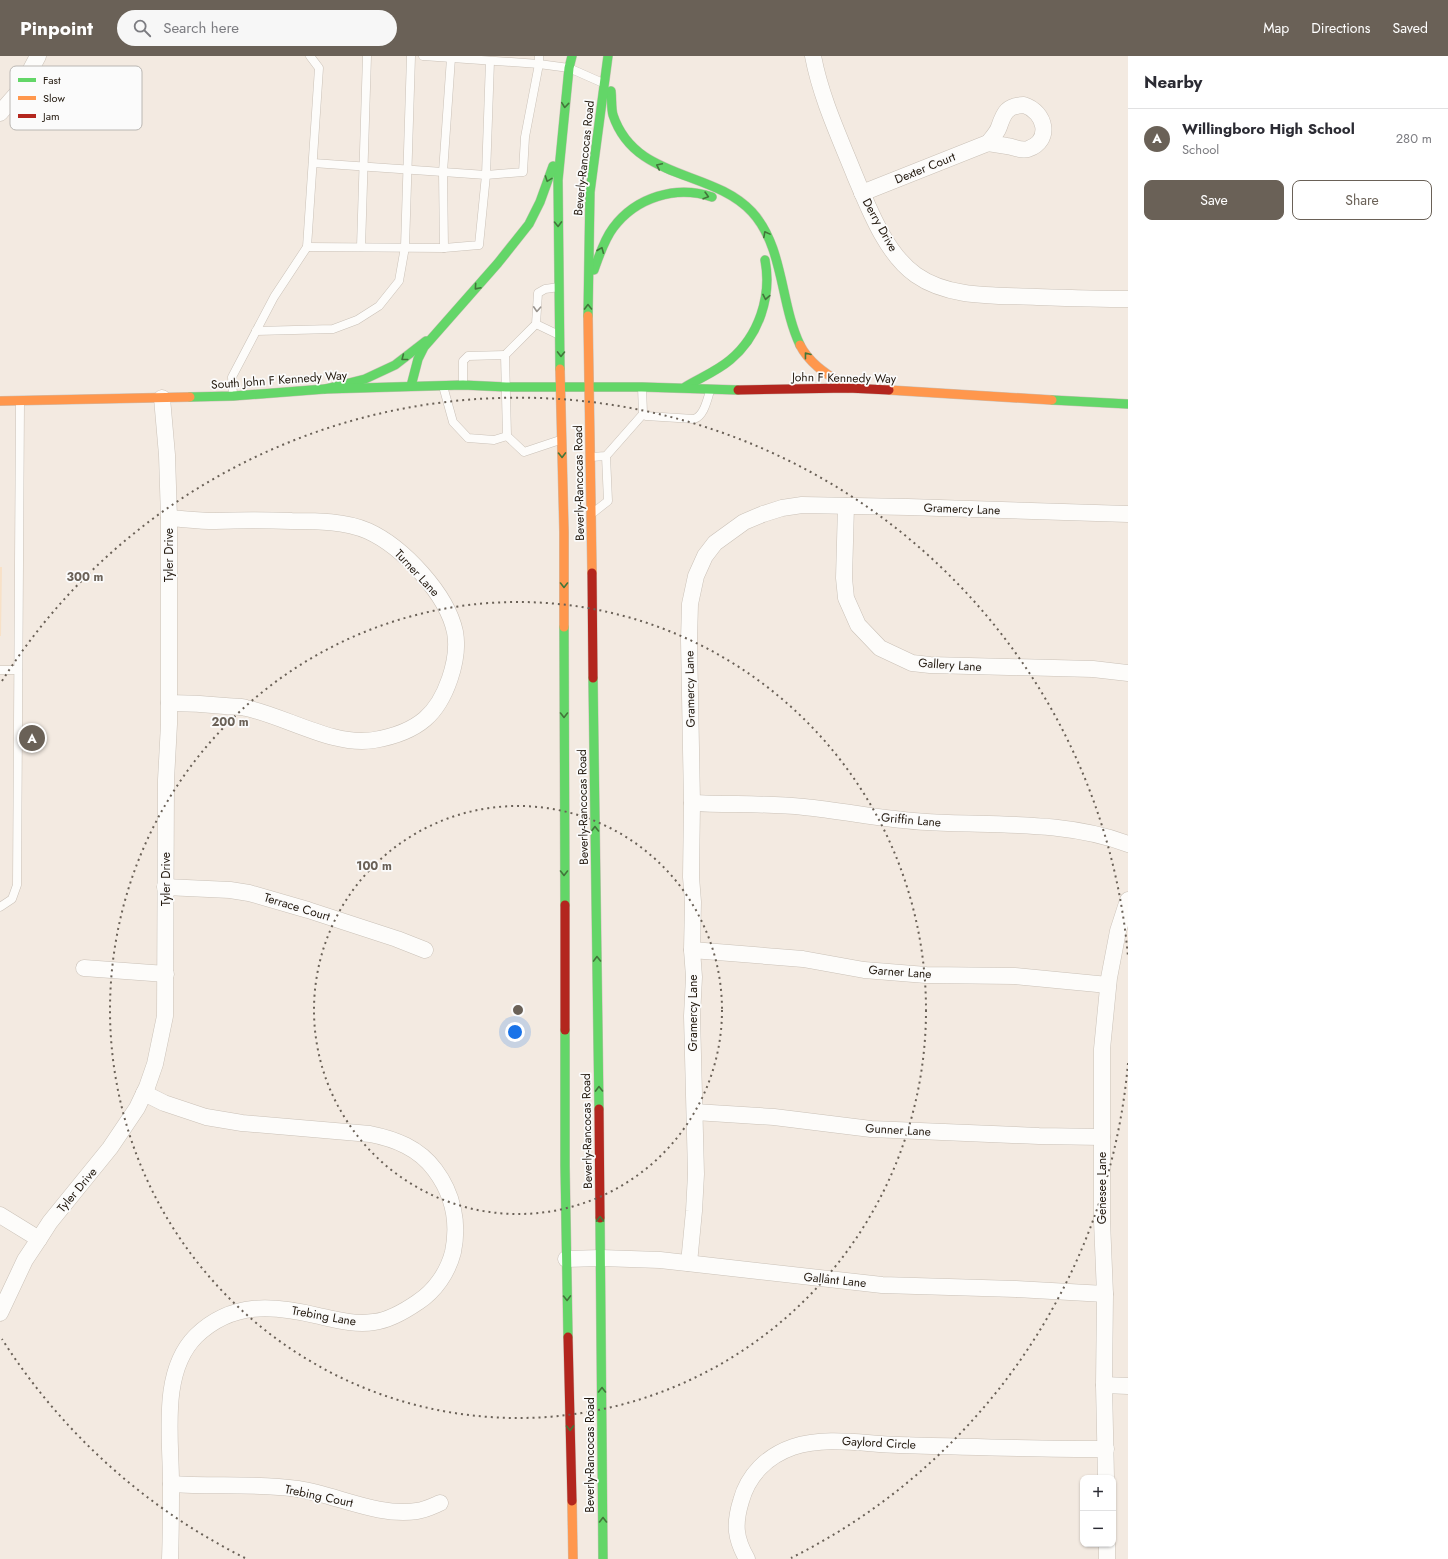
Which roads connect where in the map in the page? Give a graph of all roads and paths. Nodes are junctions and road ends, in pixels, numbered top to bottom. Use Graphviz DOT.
graph roads {
  1 [pos="38,56"];
  2 [pos="310,56"];
  3 [pos="367,56"];
  4 [pos="412,56"];
  5 [pos="423,56"];
  6 [pos="530,56"];
  7 [pos="572,56"];
  8 [pos="609,56"];
  9 [pos="813,56"];
  10 [pos="451,58"];
  11 [pos="539,60"];
  12 [pos="490,61"];
  13 [pos="33,66"];
  14 [pos="569,68"];
  15 [pos="604,84"];
  16 [pos="10,102"];
  17 [pos="0,113"];
  18 [pos="561,143"];
  19 [pos="988,144"];
  20 [pos="313,163"];
  21 [pos="363,166"];
  22 [pos="407,169"];
  23 [pos="443,172"];
  24 [pos="486,175"];
  25 [pos="862,193"];
  26 [pos="721,202"];
  27 [pos="307,247"];
  28 [pos="405,247"];
  29 [pos="361,248"];
  30 [pos="444,248"];
  31 [pos="763,251"];
  32 [pos="588,286"];
  33 [pos="559,287"];
  34 [pos="1128,299"];
  35 [pos="536,324"];
  36 [pos="256,331"];
  37 [pos="435,334"];
  38 [pos="561,336"];
  39 [pos="505,355"];
  40 [pos="443,385"];
  41 [pos="463,385"];
  42 [pos="411,386"];
  43 [pos="642,387"];
  44 [pos="685,387"];
  45 [pos="325,388"];
  46 [pos="506,388"];
  47 [pos="560,388"];
  48 [pos="590,388"];
  49 [pos="711,388"];
  50 [pos="848,388"];
  51 [pos="233,396"];
  52 [pos="162,398"];
  53 [pos="0,401"];
  54 [pos="20,401"];
  55 [pos="1128,404"];
  56 [pos="643,414"];
  57 [pos="507,436"];
  58 [pos="562,439"];
  59 [pos="606,456"];
  60 [pos="590,457"];
  61 [pos="846,506"];
  62 [pos="591,514"];
  63 [pos="1128,514"];
  64 [pos="169,518"];
  65 [pos="0,670"];
  66 [pos="18,670"];
  67 [pos="1128,673"];
  68 [pos="169,702"];
  69 [pos="692,803"];
  70 [pos="1128,844"];
  71 [pos="165,887"];
  72 [pos="1128,900"];
  73 [pos="0,908"];
  74 [pos="425,950"];
  75 [pos="692,950"];
  76 [pos="84,968"];
  77 [pos="166,974"];
  78 [pos="1108,986"];
  79 [pos="144,1093"];
  80 [pos="695,1112"];
  81 [pos="1102,1137"];
  82 [pos="0,1215"];
  83 [pos="39,1239"];
  84 [pos="601,1258"];
  85 [pos="566,1259"];
  86 [pos="690,1263"];
  87 [pos="1104,1294"];
  88 [pos="0,1313"];
  89 [pos="1104,1386"];
  90 [pos="1128,1386"];
  91 [pos="1106,1449"];
  92 [pos="1106,1475"];
  93 [pos="171,1484"];
  94 [pos="440,1503"];
  95 [pos="1107,1547"];
  96 [pos="170,1559"];
  97 [pos="573,1559"];
  98 [pos="603,1559"];
  99 [pos="747,1559"];
  100 [pos="1107,1559"];
  1 -- 13 [label="street"];
  2 -- 20 [label="lane"];
  3 -- 21 [label="lane"];
  4 -- 22 [label="lane"];
  5 -- 10 [label="lane"];
  6 -- 11 [label="lane"];
  7 -- 14 [label="main road, Beverly-Rancocas Road"];
  8 -- 15 [label="main road, Beverly-Rancocas Road"];
  50 -- 8 [label="main road, one-way"];
  9 -- 25 [label="street, Derry Drive"];
  10 -- 12 [label="lane"];
  10 -- 23 [label="lane"];
  11 -- 12 [label="lane"];
  11 -- 14 [label="lane"];
  11 -- 24 [label="lane"];
  12 -- 24 [label="lane"];
  14 -- 15 [label="lane"];
  14 -- 18 [label="main road, Beverly-Rancocas Road, one-way"];
  15 -- 32 [label="main road, Beverly-Rancocas Road"];
  16 -- 17 [label="street"];
  18 -- 33 [label="main road, Beverly-Rancocas Road, one-way"];
  18 -- 37 [label="main road, one-way"];
  19 -- 25 [label="street, Dexter Court"];
  20 -- 21 [label="lane"];
  20 -- 27 [label="lane"];
  21 -- 22 [label="lane"];
  21 -- 29 [label="lane"];
  22 -- 23 [label="lane"];
  22 -- 28 [label="lane"];
  23 -- 24 [label="lane"];
  23 -- 30 [label="lane"];
  24 -- 30 [label="lane"];
  25 -- 34 [label="street, Derry Drive"];
  32 -- 26 [label="main road, one-way"];
  27 -- 29 [label="lane"];
  27 -- 36 [label="lane"];
  28 -- 29 [label="lane"];
  28 -- 30 [label="lane"];
  28 -- 36 [label="lane"];
  31 -- 44 [label="main road, one-way"];
  48 -- 32 [label="main road, Beverly-Rancocas Road, one-way"];
  33 -- 35 [label="lane, one-way"];
  33 -- 38 [label="main road, Beverly-Rancocas Road"];
  35 -- 38 [label="lane"];
  35 -- 39 [label="lane"];
  36 -- 51 [label="lane"];
  37 -- 42 [label="main road"];
  37 -- 45 [label="main road, one-way"];
  38 -- 47 [label="main road, Beverly-Rancocas Road, one-way"];
  39 -- 41 [label="lane"];
  39 -- 46 [label="lane"];
  40 -- 41 [label="main road, South John F Kennedy Way"];
  40 -- 42 [label="main road, South John F Kennedy Way"];
  40 -- 57 [label="lane"];
  41 -- 46 [label="main road, South John F Kennedy Way"];
  42 -- 45 [label="main road, South John F Kennedy Way"];
  43 -- 44 [label="main road, John F Kennedy Way"];
  43 -- 48 [label="main road, John F Kennedy Way"];
  43 -- 56 [label="lane"];
  44 -- 49 [label="main road, John F Kennedy Way"];
  45 -- 51 [label="main road, South John F Kennedy Way"];
  46 -- 47 [label="main road, South John F Kennedy Way"];
  46 -- 57 [label="lane"];
  47 -- 48 [label="main road, John F Kennedy Way"];
  47 -- 58 [label="main road, Beverly-Rancocas Road"];
  48 -- 60 [label="main road, Beverly-Rancocas Road"];
  49 -- 50 [label="main road, John F Kennedy Way"];
  49 -- 56 [label="lane"];
  50 -- 55 [label="main road, John F Kennedy Way"];
  51 -- 52 [label="main road, South John F Kennedy Way"];
  52 -- 54 [label="main road, South John F Kennedy Way"];
  52 -- 64 [label="street, Tyler Drive"];
  53 -- 54 [label="main road, South John F Kennedy Way"];
  54 -- 66 [label="lane"];
  56 -- 59 [label="lane"];
  57 -- 58 [label="lane"];
  58 -- 85 [label="main road, Beverly-Rancocas Road, one-way"];
  59 -- 60 [label="lane"];
  59 -- 62 [label="lane"];
  60 -- 62 [label="main road, Beverly-Rancocas Road"];
  61 -- 63 [label="street, Gramercy Lane"];
  61 -- 67 [label="street, Gallery Lane"];
  61 -- 69 [label="street, Gramercy Lane"];
  84 -- 62 [label="main road, Beverly-Rancocas Road, one-way"];
  64 -- 68 [label="street, Tyler Drive"];
  64 -- 68 [label="street, Turner Lane"];
  65 -- 66 [label="lane"];
  66 -- 73 [label="lane"];
  68 -- 71 [label="street, Tyler Drive"];
  69 -- 70 [label="street, Griffin Lane"];
  69 -- 75 [label="street, Gramercy Lane"];
  71 -- 74 [label="street, Terrace Court"];
  71 -- 77 [label="street, Tyler Drive"];
  72 -- 78 [label="street, Genesee Lane"];
  75 -- 78 [label="street, Garner Lane"];
  75 -- 80 [label="street, Gramercy Lane"];
  76 -- 77 [label="street"];
  77 -- 79 [label="street, Tyler Drive"];
  78 -- 81 [label="street, Genesee Lane"];
  79 -- 83 [label="street, Tyler Drive"];
  79 -- 93 [label="street, Trebing Lane"];
  80 -- 81 [label="street, Gunner Lane"];
  80 -- 86 [label="street, Gramercy Lane"];
  81 -- 87 [label="street, Genesee Lane"];
  82 -- 83 [label="street"];
  83 -- 88 [label="street, Tyler Drive"];
  84 -- 85 [label="street, Gallant Lane"];
  84 -- 86 [label="street, Gallant Lane"];
  98 -- 84 [label="main road, Beverly-Rancocas Road, one-way"];
  85 -- 97 [label="main road, Beverly-Rancocas Road, one-way"];
  86 -- 87 [label="street, Gallant Lane"];
  87 -- 89 [label="street, Genesee Lane"];
  89 -- 90 [label="street"];
  89 -- 91 [label="street, Genesee Lane"];
  91 -- 92 [label="street, Genesee Lane"];
  91 -- 99 [label="street, Gaylord Circle"];
  93 -- 94 [label="street, Trebing Court"];
  93 -- 96 [label="street, Trebing Lane"];
  95 -- 100 [label="street"];
}
